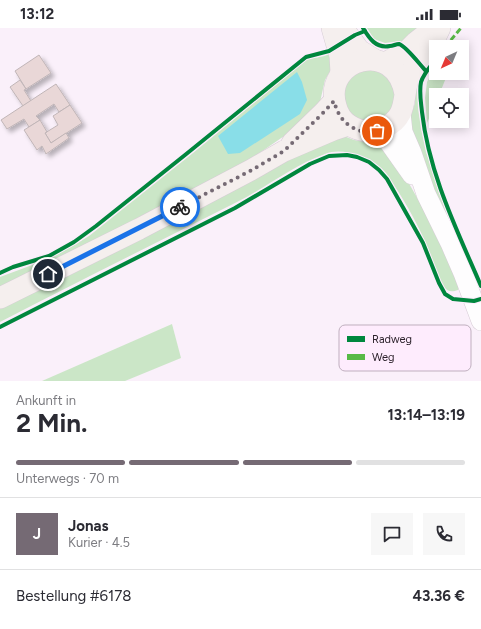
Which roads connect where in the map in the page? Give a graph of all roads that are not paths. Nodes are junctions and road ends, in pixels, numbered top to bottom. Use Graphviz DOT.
graph roads {
  1 [pos="332,28"];
  2 [pos="343,28"];
  3 [pos="434,28"];
  4 [pos="440,28"];
  5 [pos="380,62"];
  6 [pos="341,73"];
  7 [pos="334,101"];
  8 [pos="403,104"];
  9 [pos="348,125"];
  10 [pos="377,131"];
  11 [pos="284,151"];
  12 [pos="426,194"];
  13 [pos="0,298"];
  14 [pos="481,321"];
  1 -- 6 [label="main road"];
  2 -- 5 [label="main road"];
  3 -- 5 [label="main road"];
  4 -- 8 [label="main road"];
  5 -- 6 [label="main road"];
  5 -- 8 [label="main road"];
  6 -- 7 [label="main road"];
  7 -- 9 [label="main road"];
  7 -- 11 [label="main road"];
  8 -- 10 [label="main road"];
  8 -- 12 [label="street"];
  9 -- 10 [label="main road"];
  9 -- 11 [label="main road"];
  10 -- 12 [label="street"];
  11 -- 13 [label="main road"];
  12 -- 14 [label="street"];
}
